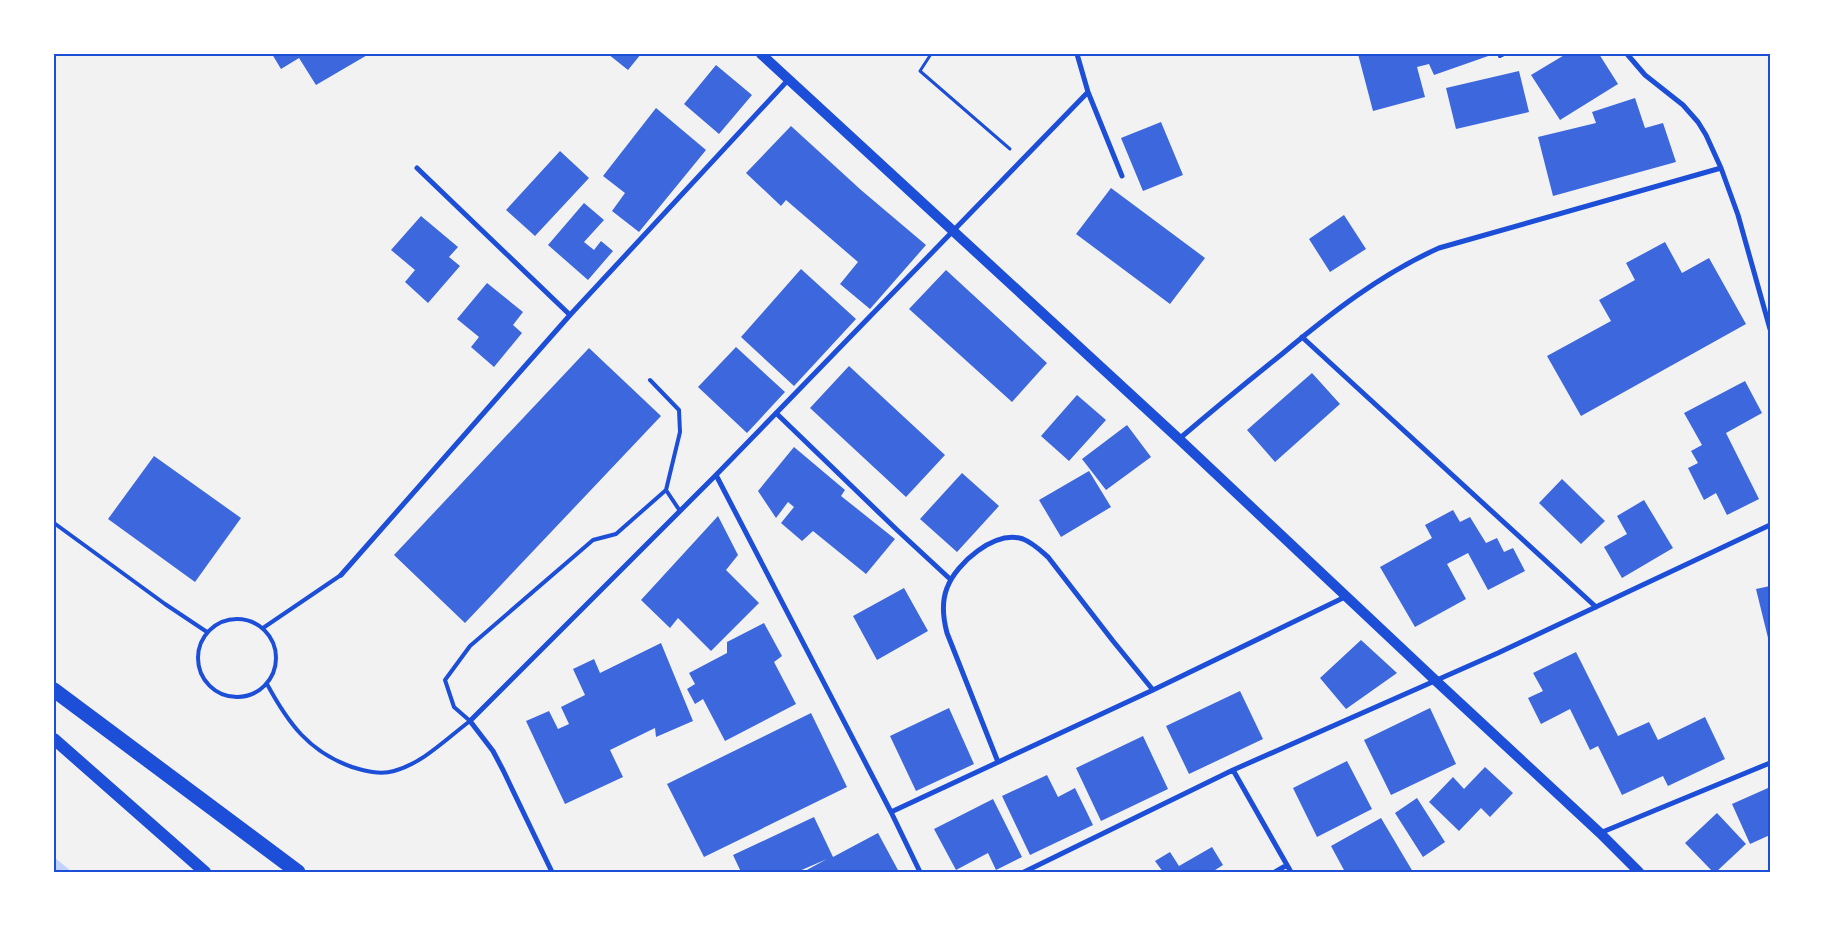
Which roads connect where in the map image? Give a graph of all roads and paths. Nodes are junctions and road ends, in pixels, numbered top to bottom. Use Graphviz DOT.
graph roads {
  1 [pos="761,54"];
  2 [pos="931,54"];
  3 [pos="1077,54"];
  4 [pos="1630,54"];
  5 [pos="789,80"];
  6 [pos="1088,92"];
  7 [pos="1022,159"];
  8 [pos="418,168"];
  9 [pos="1721,168"];
  10 [pos="1122,176"];
  11 [pos="952,230"];
  12 [pos="570,315"];
  13 [pos="1770,329"];
  14 [pos="1302,337"];
  15 [pos="650,380"];
  16 [pos="776,413"];
  17 [pos="1179,439"];
  18 [pos="716,475"];
  19 [pos="666,490"];
  20 [pos="680,512"];
  21 [pos="54,523"];
  22 [pos="1770,525"];
  23 [pos="341,575"];
  24 [pos="950,579"];
  25 [pos="1346,596"];
  26 [pos="1596,607"];
  27 [pos="262,628"];
  28 [pos="206,632"];
  29 [pos="1435,680"];
  30 [pos="267,684"];
  31 [pos="54,690"];
  32 [pos="1153,690"];
  33 [pos="470,721"];
  34 [pos="54,739"];
  35 [pos="998,762"];
  36 [pos="1770,763"];
  37 [pos="1233,770"];
  38 [pos="891,812"];
  39 [pos="1600,833"];
  40 [pos="1287,865"];
  41 [pos="205,872"];
  42 [pos="298,872"];
  43 [pos="552,872"];
  44 [pos="920,872"];
  45 [pos="1024,872"];
  46 [pos="1274,872"];
  47 [pos="1291,872"];
  48 [pos="1639,872"];
  1 -- 5 [label="main road"];
  2 -- 7 [label="path"];
  3 -- 6 [label="street"];
  4 -- 9 [label="street"];
  5 -- 11 [label="main road"];
  5 -- 12 [label="street"];
  6 -- 7 [label="street"];
  6 -- 10 [label="street"];
  7 -- 11 [label="street"];
  8 -- 12 [label="street"];
  9 -- 13 [label="street"];
  9 -- 14 [label="street"];
  11 -- 16 [label="street"];
  11 -- 17 [label="main road"];
  12 -- 23 [label="street"];
  14 -- 17 [label="street"];
  14 -- 26 [label="street"];
  15 -- 19 [label="lane"];
  16 -- 18 [label="street"];
  16 -- 24 [label="street"];
  17 -- 25 [label="main road"];
  18 -- 20 [label="street"];
  18 -- 38 [label="street"];
  19 -- 20 [label="lane"];
  19 -- 33 [label="lane"];
  20 -- 33 [label="street"];
  21 -- 28 [label="lane"];
  22 -- 26 [label="street"];
  23 -- 27 [label="lane"];
  24 -- 32 [label="street"];
  24 -- 35 [label="street"];
  25 -- 29 [label="main road"];
  25 -- 32 [label="street"];
  26 -- 29 [label="street"];
  27 -- 28 [label="lane"];
  27 -- 30 [label="lane"];
  28 -- 30 [label="lane"];
  29 -- 37 [label="street"];
  29 -- 39 [label="main road"];
  30 -- 33 [label="lane"];
  31 -- 42 [label="highway"];
  32 -- 35 [label="street"];
  33 -- 43 [label="street"];
  34 -- 41 [label="main road"];
  35 -- 38 [label="street"];
  36 -- 39 [label="street"];
  37 -- 40 [label="street"];
  37 -- 45 [label="street"];
  38 -- 44 [label="street"];
  39 -- 48 [label="main road"];
  40 -- 46 [label="street"];
  40 -- 47 [label="street"];
}
